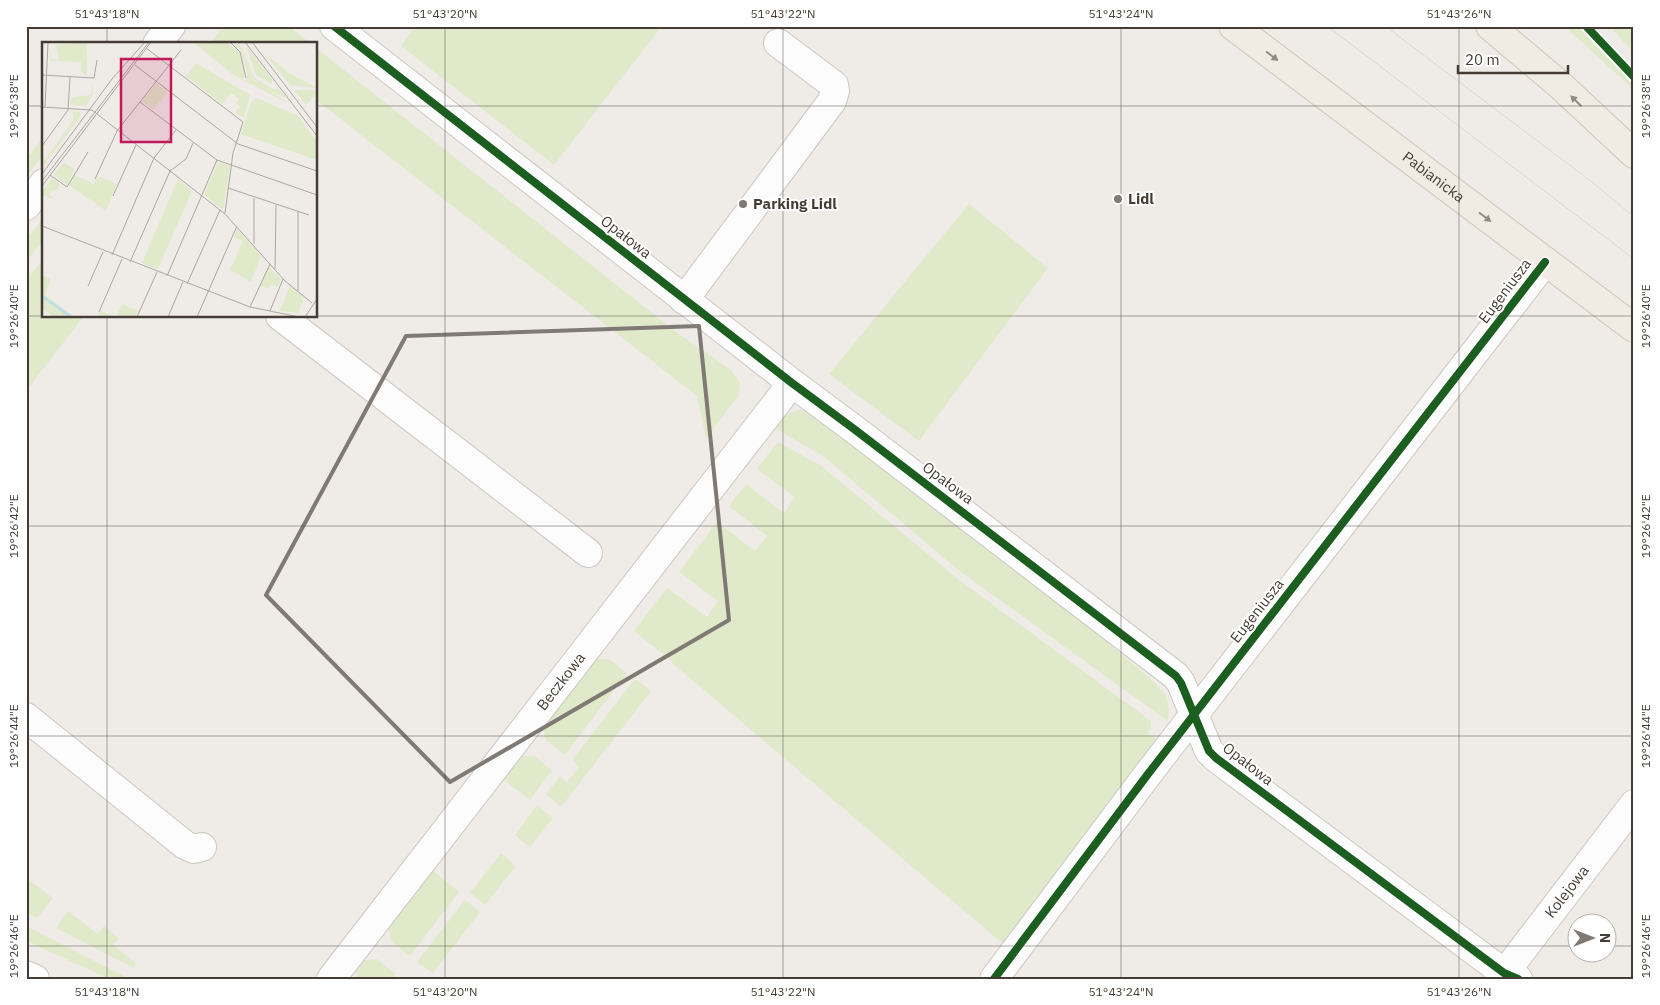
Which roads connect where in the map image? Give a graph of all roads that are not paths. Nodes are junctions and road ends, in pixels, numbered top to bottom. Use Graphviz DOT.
graph roads {
  1 [pos="171,26"];
  2 [pos="334,26"];
  3 [pos="1233,26"];
  4 [pos="1490,26"];
  5 [pos="159,42"];
  6 [pos="778,42"];
  7 [pos="1634,154"];
  8 [pos="42,186"];
  9 [pos="26,206"];
  10 [pos="1544,262"];
  11 [pos="684,300"];
  12 [pos="283,318"];
  13 [pos="1634,328"];
  14 [pos="792,383"];
  15 [pos="588,553"];
  16 [pos="1193,716"];
  17 [pos="26,717"];
  18 [pos="1634,804"];
  19 [pos="202,847"];
  20 [pos="26,975"];
  21 [pos="1507,977"];
  22 [pos="34,979"];
  23 [pos="331,979"];
  24 [pos="994,979"];
  1 -- 5 [label="street"];
  2 -- 11 [label="street, Opałowa"];
  3 -- 10 [label="main road, Pabianicka, one-way"];
  7 -- 4 [label="main road, one-way"];
  6 -- 11 [label="street"];
  8 -- 9 [label="street"];
  10 -- 13 [label="main road, Pabianicka"];
  10 -- 16 [label="street, Eugeniusza"];
  11 -- 14 [label="street, Opałowa"];
  12 -- 15 [label="street"];
  14 -- 16 [label="street, Opałowa"];
  14 -- 23 [label="street, Beczkowa"];
  16 -- 21 [label="street, Opałowa"];
  16 -- 24 [label="street, Eugeniusza"];
  17 -- 19 [label="street"];
  18 -- 21 [label="street, Kolejowa"];
  20 -- 22 [label="street"];
}
